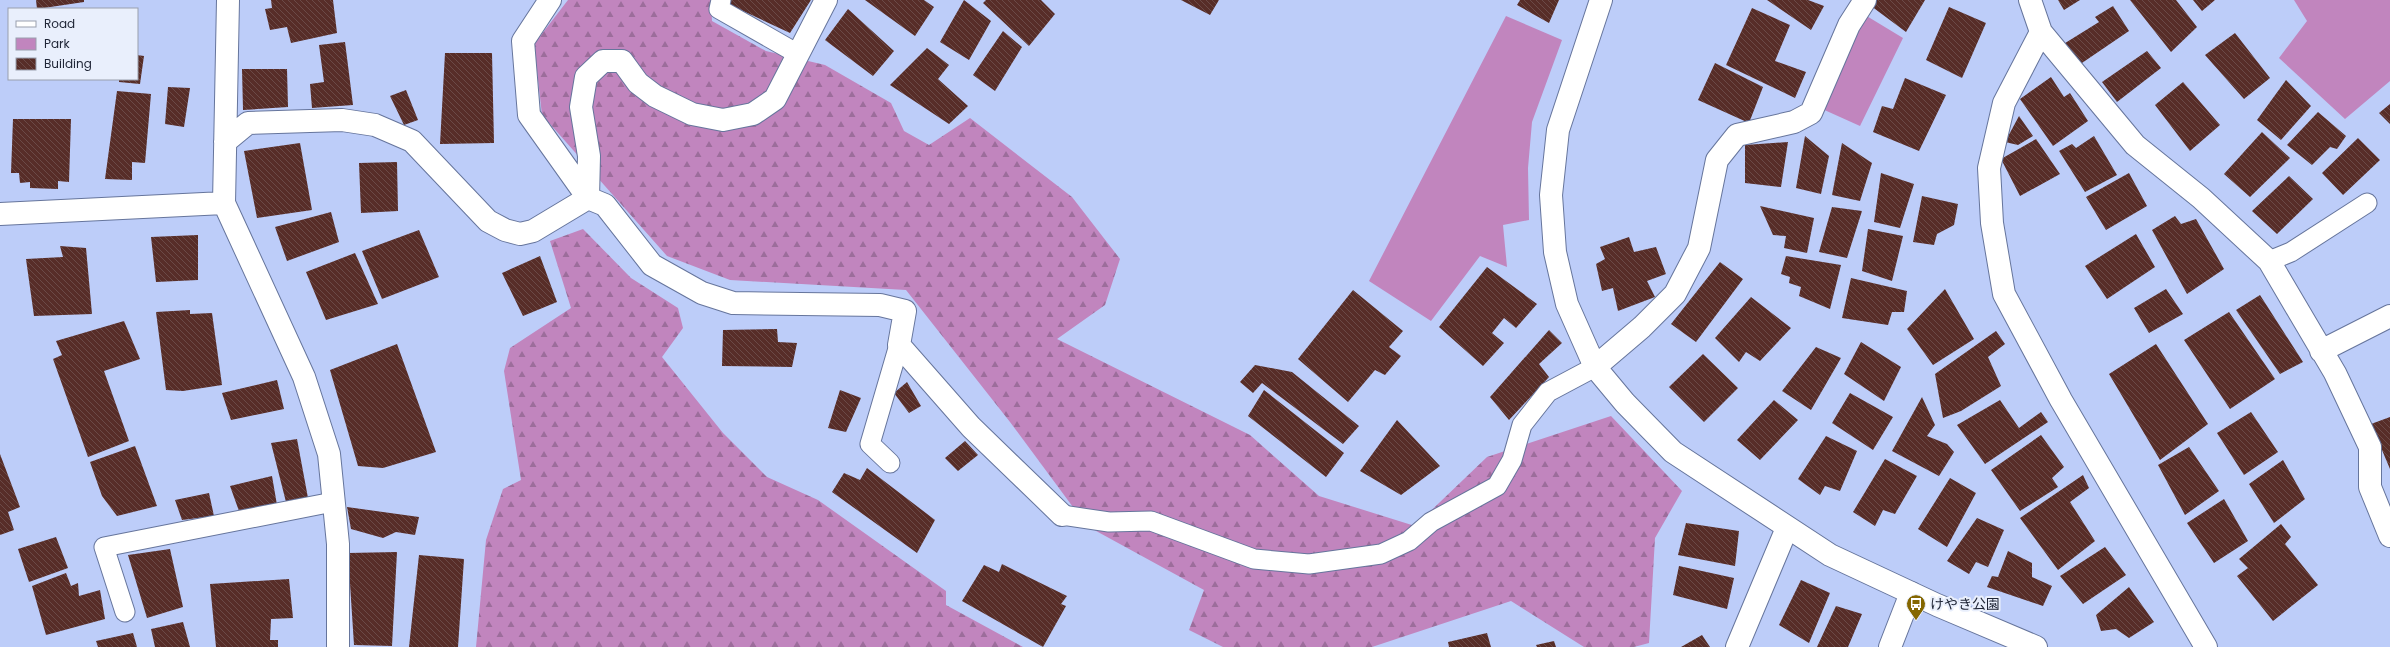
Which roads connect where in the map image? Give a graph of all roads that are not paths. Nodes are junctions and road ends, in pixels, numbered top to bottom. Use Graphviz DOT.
graph roads {
  1 [pos="228,0"];
  2 [pos="550,0"];
  3 [pos="720,0"];
  4 [pos="826,0"];
  5 [pos="1601,0"];
  6 [pos="1866,0"];
  7 [pos="2030,0"];
  8 [pos="2041,32"];
  9 [pos="798,54"];
  10 [pos="225,142"];
  11 [pos="588,198"];
  12 [pos="224,203"];
  13 [pos="2367,203"];
  14 [pos="0,214"];
  15 [pos="2269,261"];
  16 [pos="2390,316"];
  17 [pos="899,345"];
  18 [pos="2321,351"];
  19 [pos="1596,367"];
  20 [pos="890,463"];
  21 [pos="334,502"];
  22 [pos="1062,515"];
  23 [pos="1787,528"];
  24 [pos="2390,536"];
  25 [pos="1911,593"];
  26 [pos="125,612"];
  27 [pos="2027,645"];
  28 [pos="338,647"];
  29 [pos="1737,647"];
  30 [pos="1890,647"];
  31 [pos="2206,647"];
  1 -- 10 [label="street"];
  2 -- 11 [label="street"];
  3 -- 9 [label="lane"];
  4 -- 9 [label="street"];
  5 -- 19 [label="street"];
  6 -- 19 [label="street"];
  7 -- 8 [label="street"];
  8 -- 15 [label="street"];
  8 -- 31 [label="street"];
  9 -- 11 [label="street"];
  10 -- 11 [label="street"];
  10 -- 12 [label="street"];
  11 -- 17 [label="street"];
  12 -- 14 [label="street"];
  12 -- 21 [label="street"];
  13 -- 15 [label="lane"];
  15 -- 18 [label="street"];
  16 -- 18 [label="street"];
  17 -- 20 [label="lane"];
  17 -- 22 [label="street"];
  18 -- 24 [label="street"];
  19 -- 22 [label="lane"];
  19 -- 23 [label="street"];
  21 -- 26 [label="lane"];
  21 -- 28 [label="street"];
  23 -- 25 [label="street"];
  23 -- 29 [label="street"];
  25 -- 27 [label="street"];
  25 -- 30 [label="street"];
}
